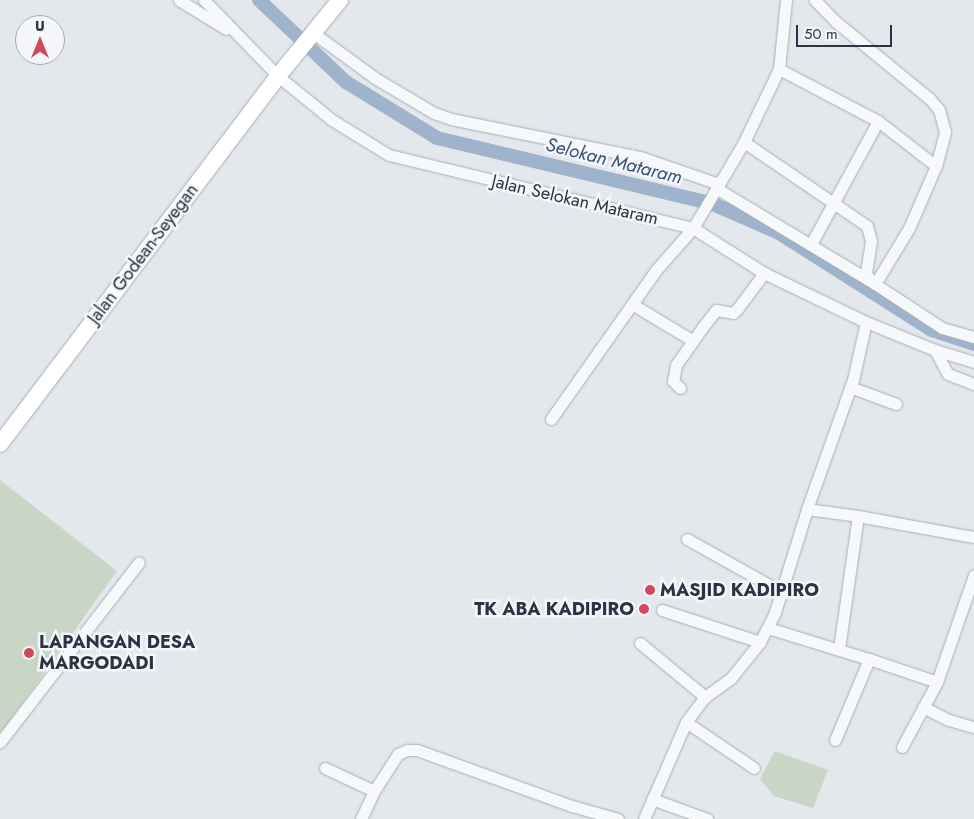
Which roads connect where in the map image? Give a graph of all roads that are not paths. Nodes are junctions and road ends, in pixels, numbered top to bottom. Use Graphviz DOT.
graph roads {
  1 [pos="179,0"];
  2 [pos="204,0"];
  3 [pos="340,0"];
  4 [pos="786,0"];
  5 [pos="815,0"];
  6 [pos="310,34"];
  7 [pos="241,38"];
  8 [pos="779,69"];
  9 [pos="283,70"];
  10 [pos="878,121"];
  11 [pos="744,142"];
  12 [pos="936,166"];
  13 [pos="716,188"];
  14 [pos="833,203"];
  15 [pos="693,228"];
  16 [pos="811,244"];
  17 [pos="764,273"];
  18 [pos="875,284"];
  19 [pos="632,304"];
  20 [pos="866,322"];
  21 [pos="974,337"];
  22 [pos="693,341"];
  23 [pos="935,350"];
  24 [pos="974,362"];
  25 [pos="974,384"];
  26 [pos="850,387"];
  27 [pos="680,388"];
  28 [pos="896,404"];
  29 [pos="551,419"];
  30 [pos="0,444"];
  31 [pos="807,509"];
  32 [pos="858,516"];
  33 [pos="974,537"];
  34 [pos="687,539"];
  35 [pos="139,562"];
  36 [pos="974,575"];
  37 [pos="782,592"];
  38 [pos="662,610"];
  39 [pos="768,628"];
  40 [pos="760,642"];
  41 [pos="640,643"];
  42 [pos="839,649"];
  43 [pos="869,658"];
  44 [pos="937,682"];
  45 [pos="705,697"];
  46 [pos="923,707"];
  47 [pos="686,722"];
  48 [pos="974,727"];
  49 [pos="835,740"];
  50 [pos="0,742"];
  51 [pos="902,747"];
  52 [pos="324,768"];
  53 [pos="754,768"];
  54 [pos="374,791"];
  55 [pos="652,799"];
  56 [pos="361,819"];
  57 [pos="618,819"];
  58 [pos="644,819"];
  59 [pos="707,819"];
  1 -- 7 [label="street"];
  2 -- 7 [label="street, Jalan Selokan Mataram"];
  3 -- 6 [label="main road, Jalan Godean-Seyegan"];
  4 -- 8 [label="street"];
  5 -- 12 [label="street"];
  6 -- 9 [label="main road, Jalan Godean-Seyegan"];
  6 -- 13 [label="street"];
  7 -- 9 [label="street, Jalan Selokan Mataram"];
  8 -- 10 [label="street"];
  8 -- 11 [label="street"];
  9 -- 15 [label="street, Jalan Selokan Mataram"];
  9 -- 30 [label="main road, Jalan Godean-Seyegan"];
  10 -- 12 [label="street"];
  10 -- 14 [label="street"];
  11 -- 13 [label="street"];
  11 -- 14 [label="street"];
  12 -- 18 [label="street"];
  13 -- 15 [label="street"];
  13 -- 16 [label="street"];
  14 -- 16 [label="street"];
  14 -- 18 [label="street"];
  15 -- 17 [label="street, Jalan Selokan Mataram"];
  15 -- 19 [label="street"];
  16 -- 18 [label="street"];
  17 -- 20 [label="street, Jalan Selokan Mataram"];
  17 -- 22 [label="street"];
  18 -- 21 [label="street"];
  19 -- 22 [label="street"];
  19 -- 29 [label="street"];
  20 -- 23 [label="street, Jalan Selokan Mataram"];
  20 -- 26 [label="street"];
  22 -- 27 [label="street"];
  23 -- 24 [label="street, Jalan Selokan Mataram"];
  23 -- 25 [label="street"];
  26 -- 28 [label="street"];
  26 -- 31 [label="street"];
  31 -- 32 [label="street"];
  31 -- 37 [label="street"];
  32 -- 33 [label="street"];
  32 -- 42 [label="street"];
  34 -- 37 [label="street"];
  35 -- 50 [label="street"];
  36 -- 44 [label="street"];
  37 -- 39 [label="street"];
  38 -- 40 [label="street"];
  39 -- 40 [label="street"];
  39 -- 42 [label="street"];
  40 -- 45 [label="street"];
  41 -- 45 [label="street"];
  42 -- 43 [label="street"];
  43 -- 44 [label="street"];
  43 -- 49 [label="street"];
  44 -- 46 [label="street"];
  45 -- 47 [label="street"];
  46 -- 48 [label="street"];
  46 -- 51 [label="street"];
  47 -- 53 [label="street"];
  47 -- 55 [label="street"];
  52 -- 54 [label="street"];
  54 -- 56 [label="street"];
  54 -- 57 [label="street"];
  55 -- 58 [label="street"];
  55 -- 59 [label="street"];
}
